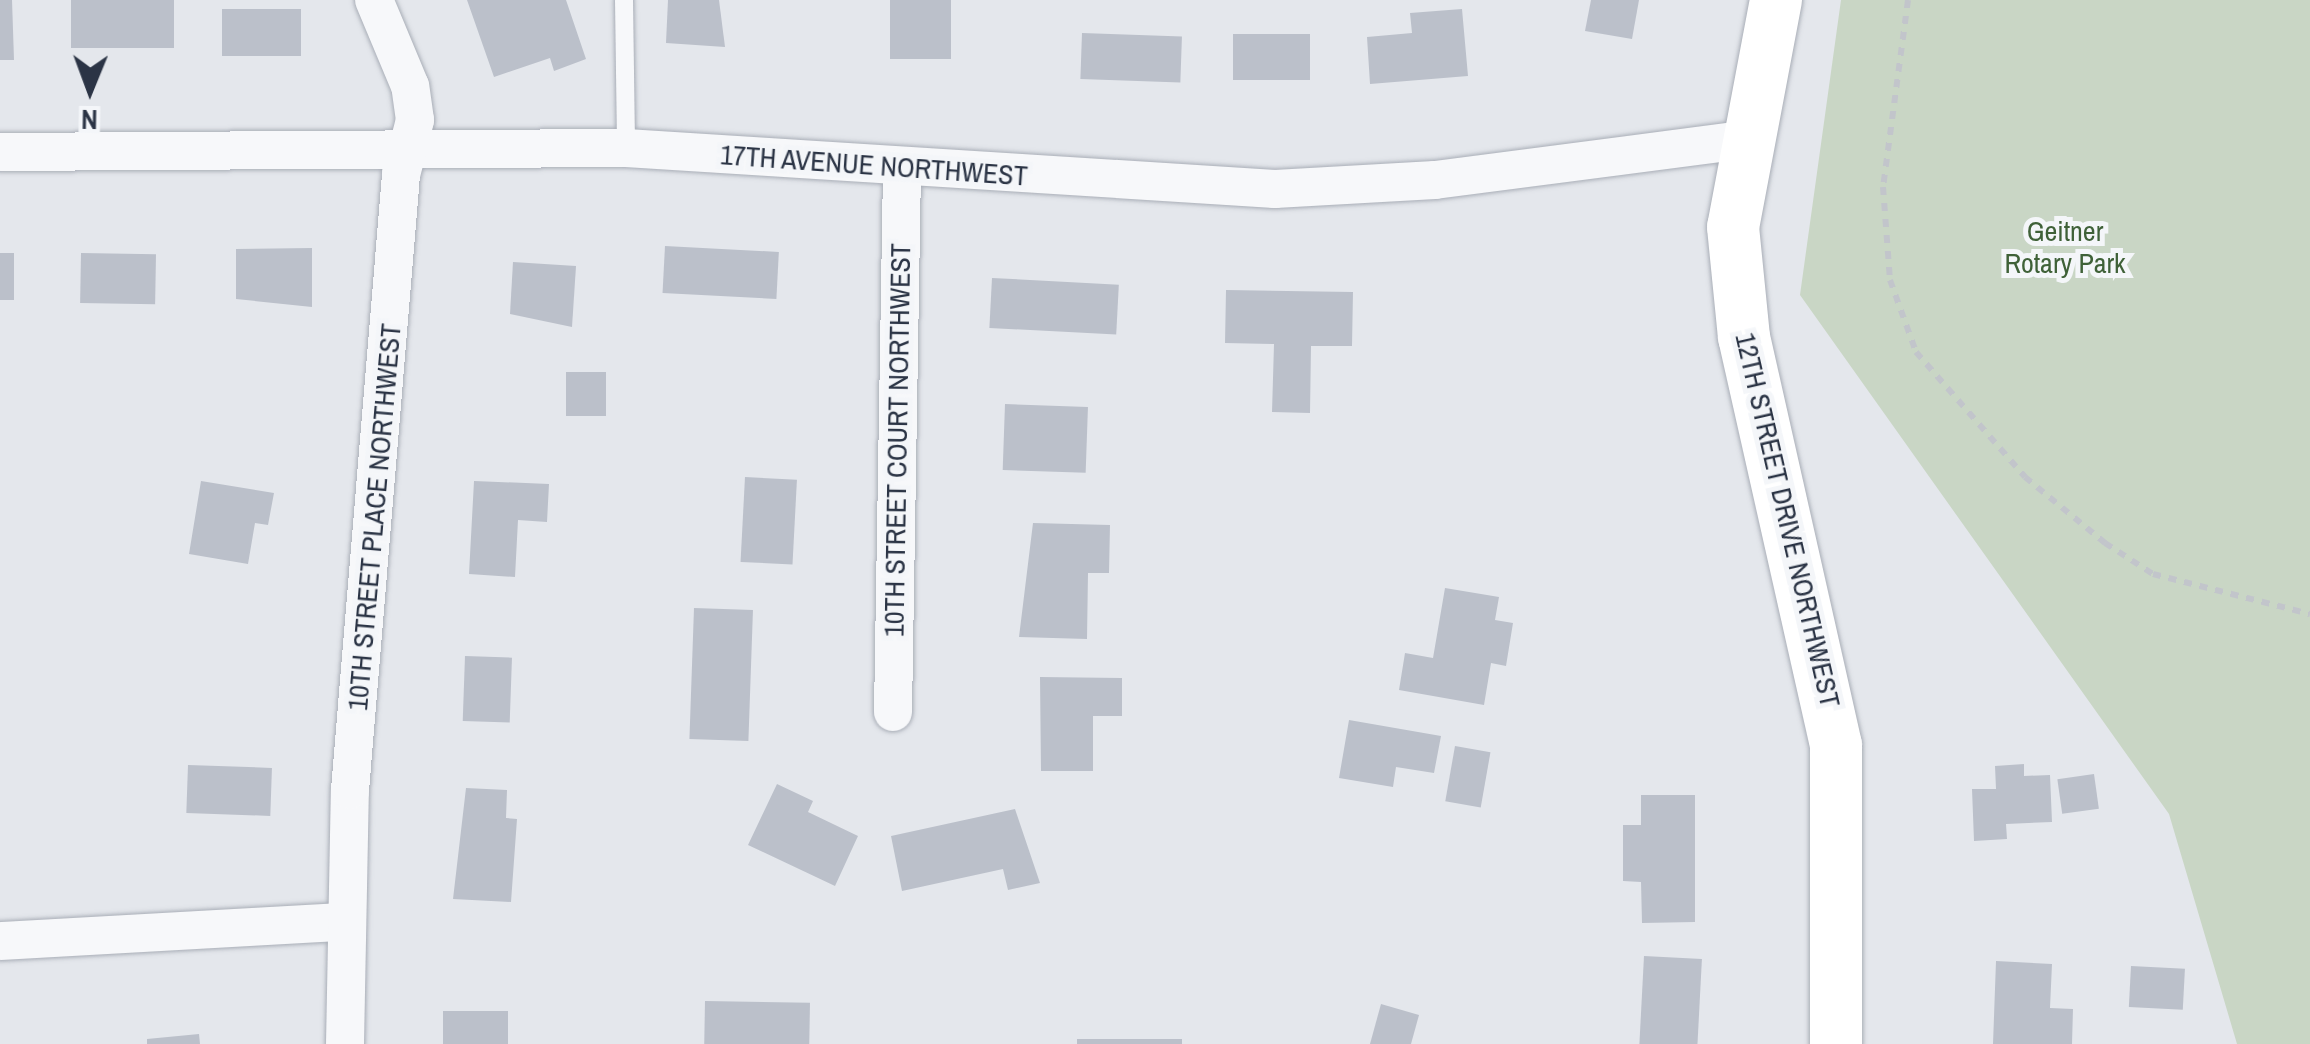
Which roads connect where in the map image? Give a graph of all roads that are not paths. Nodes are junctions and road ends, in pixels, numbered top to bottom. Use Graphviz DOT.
graph roads {
  1 [pos="374,0"];
  2 [pos="624,0"];
  3 [pos="1776,0"];
  4 [pos="1744,140"];
  5 [pos="406,146"];
  6 [pos="626,148"];
  7 [pos="0,152"];
  8 [pos="902,168"];
  9 [pos="893,712"];
  10 [pos="345,922"];
  11 [pos="0,941"];
  12 [pos="345,1044"];
  13 [pos="1836,1044"];
  1 -- 5 [label="street, 10TH STREET PLACE NORTHWEST"];
  2 -- 6 [label="lane"];
  3 -- 4 [label="street, 12TH STREET DRIVE NORTHWEST"];
  4 -- 8 [label="street, 17TH AVENUE NORTHWEST"];
  4 -- 13 [label="street, 12TH STREET DRIVE NORTHWEST"];
  5 -- 6 [label="street, 17TH AVENUE NORTHWEST"];
  5 -- 7 [label="street, 17TH AVENUE NORTHWEST"];
  5 -- 10 [label="street, 10TH STREET PLACE NORTHWEST"];
  6 -- 8 [label="street, 17TH AVENUE NORTHWEST"];
  8 -- 9 [label="street, 10TH STREET COURT NORTHWEST"];
  10 -- 11 [label="street"];
  10 -- 12 [label="street, 10TH STREET PLACE NORTHWEST"];
}
